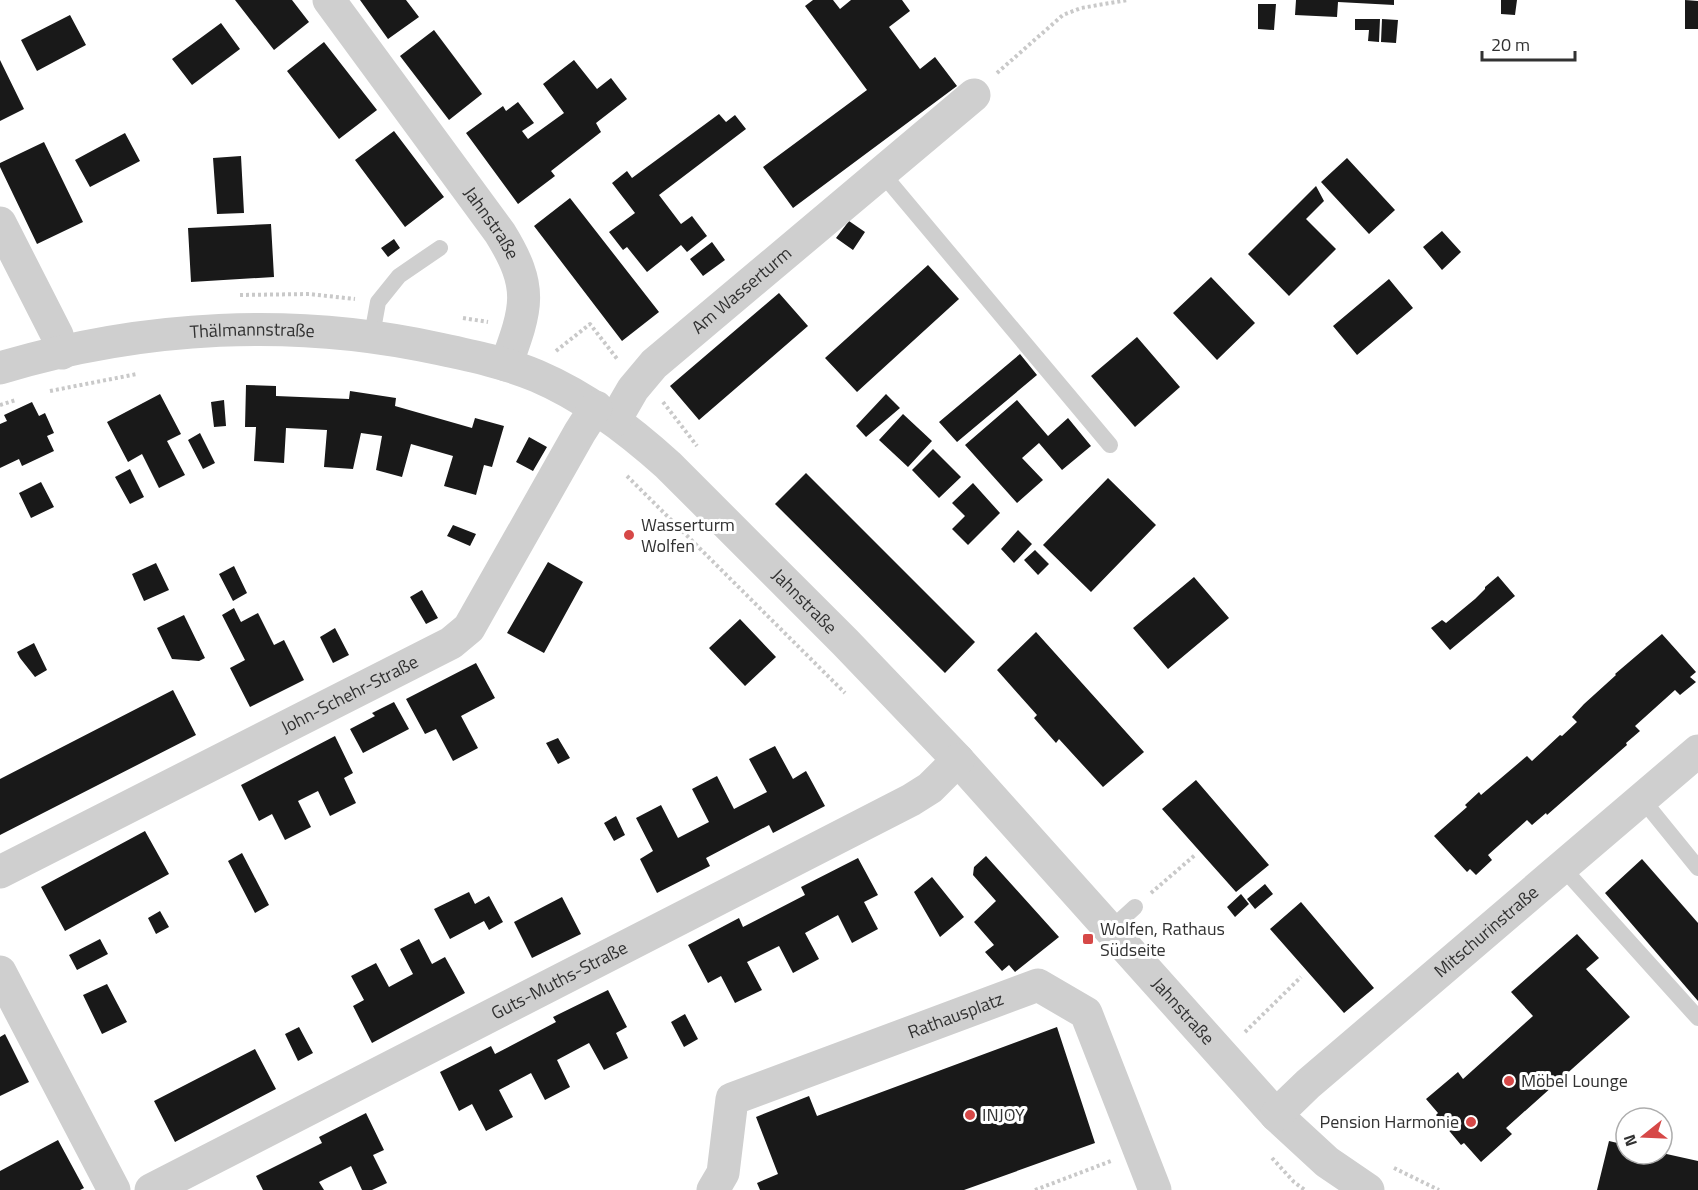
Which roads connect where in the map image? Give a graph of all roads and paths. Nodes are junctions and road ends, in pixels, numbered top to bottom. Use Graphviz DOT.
graph roads {
  1 [pos="328,0"];
  2 [pos="1128,0"];
  3 [pos="974,95"];
  4 [pos="881,172"];
  5 [pos="0,223"];
  6 [pos="440,248"];
  7 [pos="372,335"];
  8 [pos="62,353"];
  9 [pos="506,365"];
  10 [pos="0,368"];
  11 [pos="138,374"];
  12 [pos="47,391"];
  13 [pos="18,399"];
  14 [pos="0,405"];
  15 [pos="606,414"];
  16 [pos="1110,445"];
  17 [pos="623,471"];
  18 [pos="853,701"];
  19 [pos="1698,751"];
  20 [pos="958,760"];
  21 [pos="1642,799"];
  22 [pos="1195,855"];
  23 [pos="1562,867"];
  24 [pos="1698,868"];
  25 [pos="0,872"];
  26 [pos="1135,907"];
  27 [pos="1111,929"];
  28 [pos="0,972"];
  29 [pos="1301,977"];
  30 [pos="1698,1018"];
  31 [pos="1238,1024"];
  32 [pos="1276,1115"];
  33 [pos="1140,1150"];
  34 [pos="1389,1165"];
  35 [pos="114,1190"];
  36 [pos="151,1190"];
  37 [pos="713,1190"];
  38 [pos="1035,1190"];
  39 [pos="1155,1190"];
  40 [pos="1368,1190"];
  41 [pos="1438,1190"];
  1 -- 9 [label="street, Jahnstraße"];
  2 -- 3 [label="path"];
  3 -- 4 [label="street, Am Wasserturm"];
  4 -- 15 [label="street, Am Wasserturm"];
  4 -- 16 [label="lane"];
  5 -- 8 [label="street"];
  6 -- 7 [label="lane"];
  7 -- 8 [label="street, Thälmannstraße"];
  7 -- 9 [label="street, Thälmannstraße"];
  8 -- 10 [label="street, Thälmannstraße"];
  9 -- 15 [label="street, Jahnstraße"];
  11 -- 12 [label="path"];
  13 -- 14 [label="path"];
  15 -- 20 [label="street, Jahnstraße"];
  15 -- 25 [label="street, John-Schehr-Straße"];
  17 -- 18 [label="path"];
  19 -- 21 [label="street, Mitschurinstraße"];
  20 -- 27 [label="street, Jahnstraße"];
  20 -- 36 [label="street, Guts-Muths-Straße"];
  21 -- 23 [label="street, Mitschurinstraße"];
  21 -- 24 [label="lane"];
  22 -- 26 [label="path"];
  23 -- 30 [label="lane"];
  23 -- 32 [label="street, Mitschurinstraße"];
  26 -- 27 [label="lane"];
  27 -- 32 [label="street, Jahnstraße"];
  28 -- 35 [label="street"];
  29 -- 31 [label="path"];
  32 -- 40 [label="street, Jahnstraße"];
  33 -- 37 [label="street, Rathausplatz"];
  33 -- 38 [label="path"];
  33 -- 39 [label="street, Rathausplatz"];
  34 -- 41 [label="path"];
}
